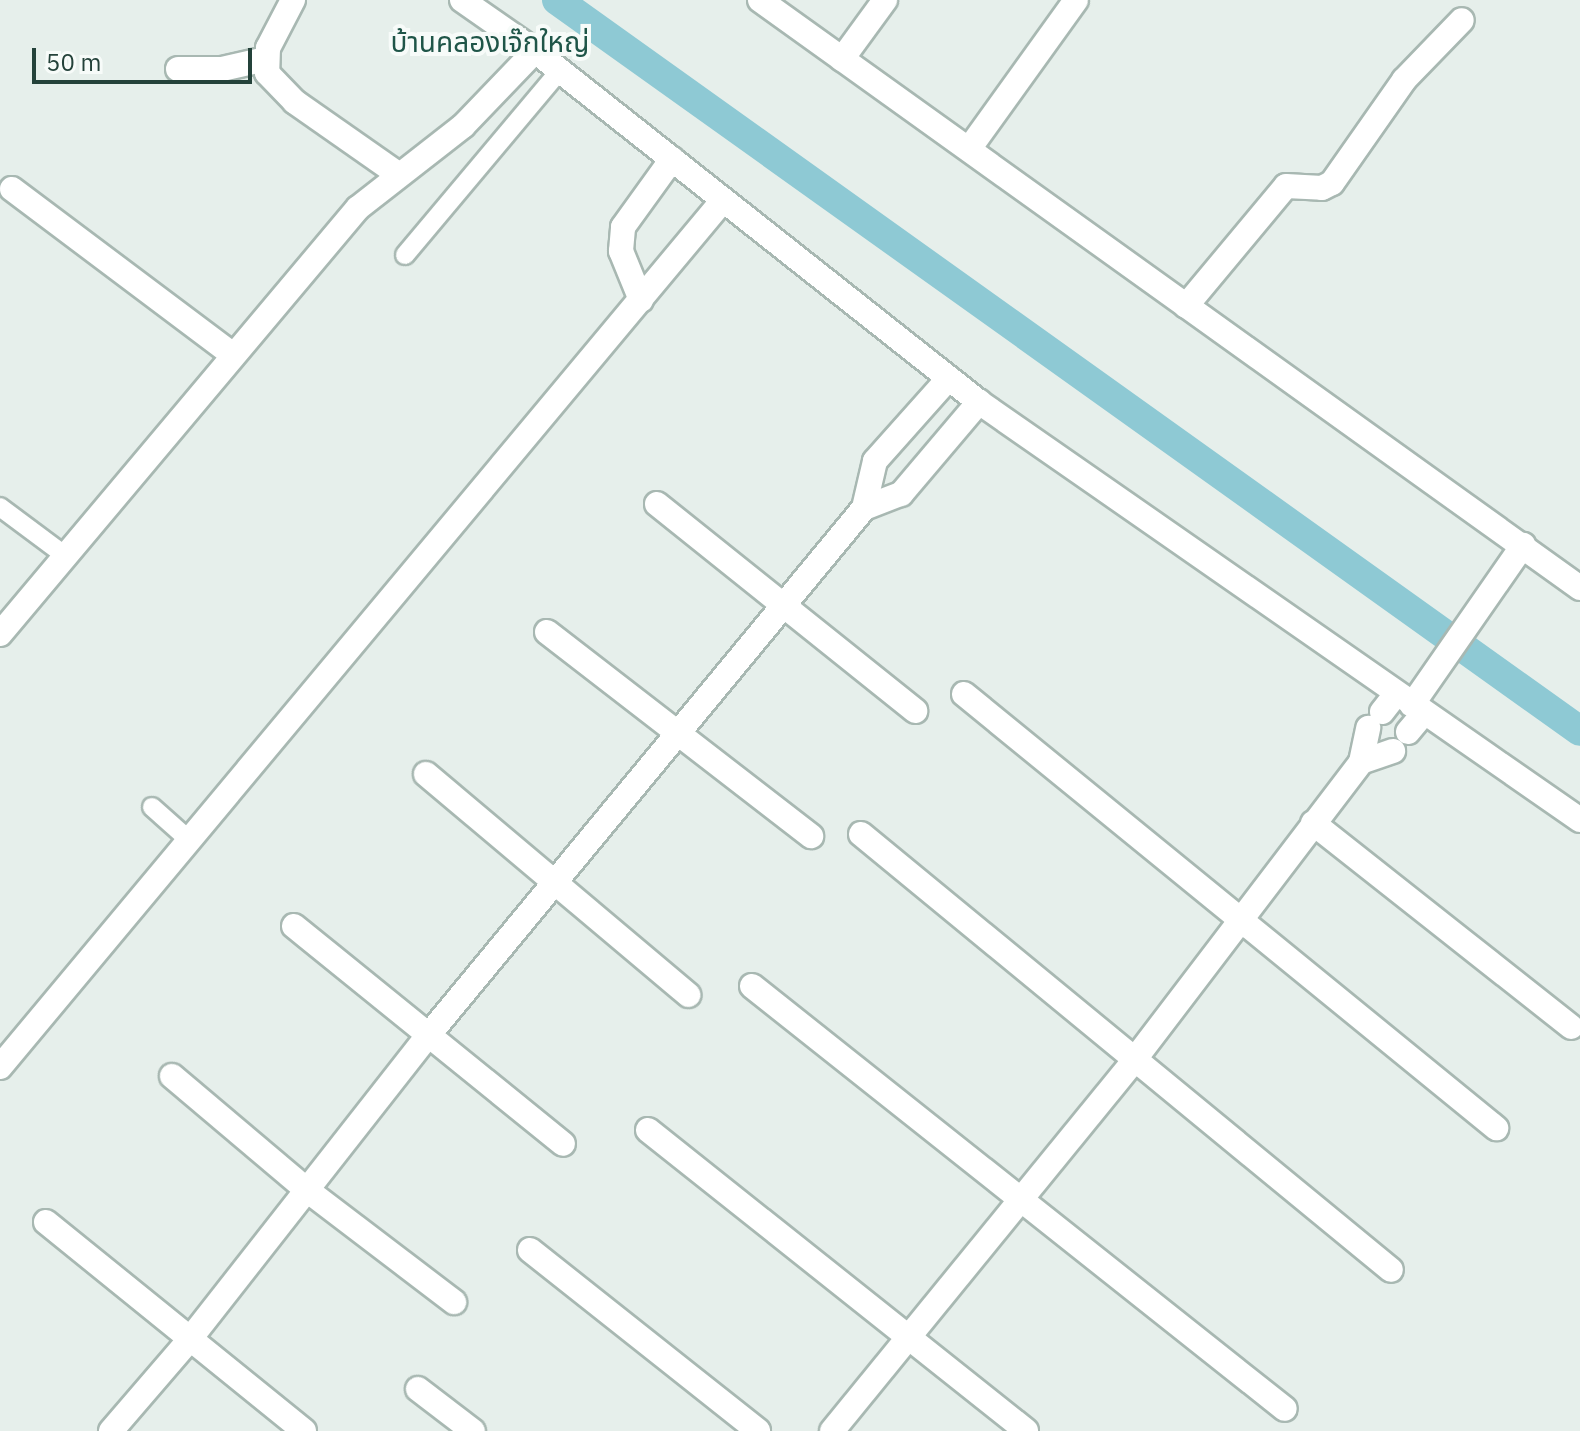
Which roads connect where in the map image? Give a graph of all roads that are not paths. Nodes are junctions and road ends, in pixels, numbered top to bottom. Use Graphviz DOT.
graph roads {
  1 [pos="293,0"];
  2 [pos="462,0"];
  3 [pos="760,0"];
  4 [pos="885,0"];
  5 [pos="1076,0"];
  6 [pos="1462,20"];
  7 [pos="535,51"];
  8 [pos="266,59"];
  9 [pos="842,59"];
  10 [pos="178,69"];
  11 [pos="560,70"];
  12 [pos="969,149"];
  13 [pos="672,159"];
  14 [pos="398,174"];
  15 [pos="12,189"];
  16 [pos="723,200"];
  17 [pos="405,255"];
  18 [pos="641,300"];
  19 [pos="1186,306"];
  20 [pos="232,354"];
  21 [pos="949,378"];
  22 [pos="979,402"];
  23 [pos="657,504"];
  24 [pos="0,507"];
  25 [pos="864,508"];
  26 [pos="1523,545"];
  27 [pos="63,554"];
  28 [pos="1580,588"];
  29 [pos="781,606"];
  30 [pos="547,632"];
  31 [pos="0,634"];
  32 [pos="964,694"];
  33 [pos="915,711"];
  34 [pos="1401,716"];
  35 [pos="677,733"];
  36 [pos="426,774"];
  37 [pos="152,807"];
  38 [pos="1580,820"];
  39 [pos="1313,823"];
  40 [pos="861,834"];
  41 [pos="811,836"];
  42 [pos="189,840"];
  43 [pos="554,881"];
  44 [pos="1240,917"];
  45 [pos="294,926"];
  46 [pos="752,986"];
  47 [pos="688,995"];
  48 [pos="1571,1027"];
  49 [pos="427,1037"];
  50 [pos="1135,1059"];
  51 [pos="0,1067"];
  52 [pos="172,1076"];
  53 [pos="1496,1128"];
  54 [pos="648,1130"];
  55 [pos="563,1144"];
  56 [pos="307,1190"];
  57 [pos="1017,1199"];
  58 [pos="46,1222"];
  59 [pos="530,1250"];
  60 [pos="1391,1270"];
  61 [pos="454,1302"];
  62 [pos="190,1339"];
  63 [pos="907,1339"];
  64 [pos="418,1389"];
  65 [pos="1285,1409"];
  66 [pos="111,1431"];
  67 [pos="304,1431"];
  68 [pos="473,1431"];
  69 [pos="758,1431"];
  70 [pos="832,1431"];
  71 [pos="1026,1431"];
  1 -- 8 [label="street"];
  2 -- 7 [label="street"];
  3 -- 9 [label="street"];
  4 -- 9 [label="street"];
  5 -- 12 [label="street"];
  6 -- 19 [label="street"];
  7 -- 11 [label="street"];
  7 -- 14 [label="street"];
  8 -- 10 [label="street"];
  8 -- 14 [label="street"];
  9 -- 12 [label="street"];
  11 -- 13 [label="street"];
  11 -- 17 [label="lane"];
  12 -- 19 [label="street"];
  13 -- 16 [label="street"];
  13 -- 18 [label="street"];
  14 -- 20 [label="street"];
  15 -- 20 [label="street"];
  16 -- 18 [label="street"];
  16 -- 21 [label="street"];
  18 -- 42 [label="street"];
  19 -- 26 [label="street"];
  20 -- 27 [label="street"];
  21 -- 22 [label="street"];
  21 -- 25 [label="street"];
  22 -- 25 [label="street"];
  22 -- 34 [label="street"];
  23 -- 29 [label="street"];
  24 -- 27 [label="lane"];
  25 -- 29 [label="street"];
  26 -- 28 [label="street"];
  26 -- 34 [label="street"];
  27 -- 31 [label="street"];
  29 -- 33 [label="street"];
  29 -- 35 [label="street"];
  30 -- 35 [label="street"];
  32 -- 44 [label="street"];
  34 -- 38 [label="street"];
  34 -- 39 [label="street"];
  35 -- 41 [label="street"];
  35 -- 43 [label="street"];
  36 -- 43 [label="street"];
  37 -- 42 [label="lane"];
  39 -- 44 [label="street"];
  39 -- 48 [label="street"];
  40 -- 50 [label="street"];
  42 -- 51 [label="street"];
  43 -- 47 [label="street"];
  43 -- 49 [label="street"];
  44 -- 50 [label="street"];
  44 -- 53 [label="street"];
  45 -- 49 [label="street"];
  46 -- 57 [label="street"];
  49 -- 55 [label="street"];
  49 -- 56 [label="street"];
  50 -- 57 [label="street"];
  50 -- 60 [label="street"];
  52 -- 56 [label="street"];
  54 -- 63 [label="street"];
  56 -- 61 [label="street"];
  56 -- 62 [label="street"];
  57 -- 63 [label="street"];
  57 -- 65 [label="street"];
  58 -- 62 [label="street"];
  59 -- 69 [label="street"];
  62 -- 66 [label="street"];
  62 -- 67 [label="street"];
  63 -- 70 [label="street"];
  63 -- 71 [label="street"];
  64 -- 68 [label="street"];
}
